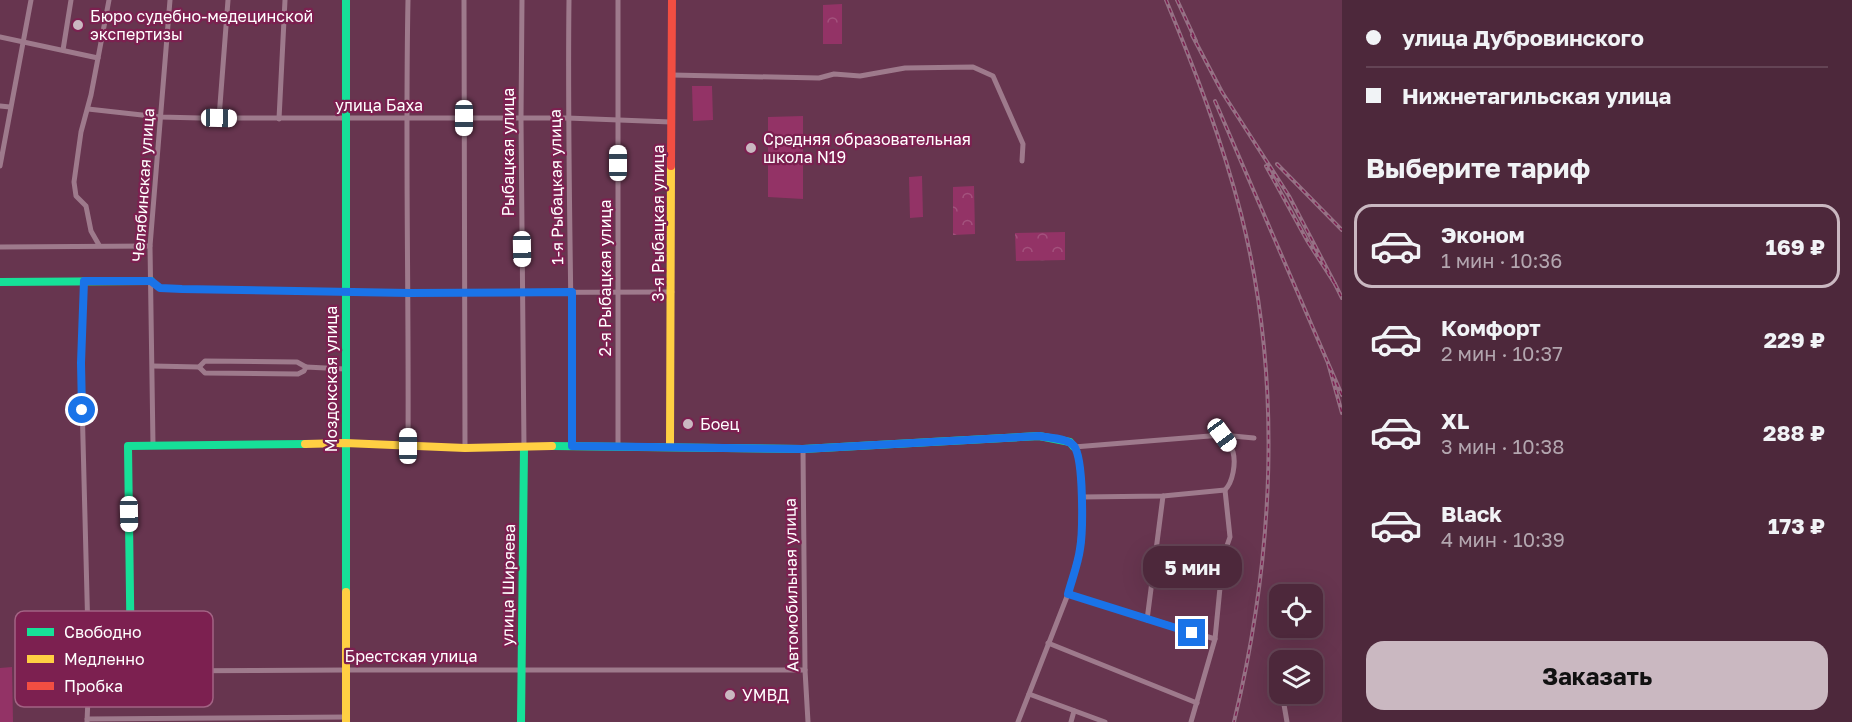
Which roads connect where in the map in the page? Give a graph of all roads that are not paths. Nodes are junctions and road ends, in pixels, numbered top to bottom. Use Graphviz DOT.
graph roads {
  1 [pos="31,0"];
  2 [pos="71,0"];
  3 [pos="109,0"];
  4 [pos="170,0"];
  5 [pos="228,0"];
  6 [pos="285,0"];
  7 [pos="346,0"];
  8 [pos="408,0"];
  9 [pos="465,0"];
  10 [pos="522,0"];
  11 [pos="569,0"];
  12 [pos="618,0"];
  13 [pos="672,0"];
  14 [pos="0,37"];
  15 [pos="22,41"];
  16 [pos="63,50"];
  17 [pos="98,58"];
  18 [pos="672,75"];
  19 [pos="0,106"];
  20 [pos="10,107"];
  21 [pos="88,109"];
  22 [pos="160,117"];
  23 [pos="219,118"];
  24 [pos="406,118"];
  25 [pos="464,118"];
  26 [pos="567,118"];
  27 [pos="279,119"];
  28 [pos="345,119"];
  29 [pos="521,119"];
  30 [pos="618,119"];
  31 [pos="670,122"];
  32 [pos="1022,161"];
  33 [pos="0,166"];
  34 [pos="99,245"];
  35 [pos="150,246"];
  36 [pos="0,247"];
  37 [pos="84,281"];
  38 [pos="151,281"];
  39 [pos="0,282"];
  40 [pos="345,291"];
  41 [pos="572,292"];
  42 [pos="672,292"];
  43 [pos="409,293"];
  44 [pos="464,293"];
  45 [pos="523,293"];
  46 [pos="619,293"];
  47 [pos="153,366"];
  48 [pos="306,367"];
  49 [pos="199,368"];
  50 [pos="345,369"];
  51 [pos="1222,435"];
  52 [pos="1254,438"];
  53 [pos="345,443"];
  54 [pos="153,445"];
  55 [pos="408,446"];
  56 [pos="572,446"];
  57 [pos="618,447"];
  58 [pos="670,447"];
  59 [pos="1074,447"];
  60 [pos="465,448"];
  61 [pos="524,448"];
  62 [pos="803,449"];
  63 [pos="1225,490"];
  64 [pos="1163,496"];
  65 [pos="1082,497"];
  66 [pos="1068,594"];
  67 [pos="87,611"];
  68 [pos="130,611"];
  69 [pos="1147,620"];
  70 [pos="1215,639"];
  71 [pos="1048,643"];
  72 [pos="520,669"];
  73 [pos="346,670"];
  74 [pos="805,670"];
  75 [pos="213,671"];
  76 [pos="1029,694"];
  77 [pos="1197,703"];
  78 [pos="1284,704"];
  79 [pos="1074,711"];
  80 [pos="346,719"];
  81 [pos="87,720"];
  82 [pos="521,722"];
  83 [pos="808,722"];
  84 [pos="1018,722"];
  85 [pos="1071,722"];
  86 [pos="1105,722"];
  87 [pos="1191,722"];
  88 [pos="1287,722"];
  1 -- 15 [label="street"];
  2 -- 16 [label="street"];
  3 -- 17 [label="street"];
  4 -- 22 [label="street, Челябинская улица"];
  5 -- 23 [label="street"];
  6 -- 27 [label="street"];
  7 -- 28 [label="street, Моздокская улица"];
  8 -- 24 [label="street"];
  9 -- 25 [label="street"];
  10 -- 29 [label="street, Рыбацкая улица"];
  11 -- 26 [label="street, 1-я Рыбацкая улица"];
  12 -- 30 [label="street, 2-я Рыбацкая улица"];
  13 -- 18 [label="street, 3-я Рыбацкая улица"];
  14 -- 15 [label="street"];
  15 -- 16 [label="street"];
  15 -- 20 [label="street"];
  16 -- 17 [label="street"];
  17 -- 21 [label="street"];
  18 -- 31 [label="street, 3-я Рыбацкая улица"];
  18 -- 32 [label="street"];
  19 -- 20 [label="street"];
  20 -- 33 [label="street"];
  21 -- 22 [label="street, улица Баха"];
  21 -- 34 [label="street"];
  22 -- 23 [label="street, улица Баха"];
  22 -- 35 [label="street, Челябинская улица"];
  23 -- 27 [label="street, улица Баха"];
  24 -- 25 [label="street, улица Баха"];
  24 -- 28 [label="street, улица Баха"];
  24 -- 43 [label="street"];
  25 -- 29 [label="street, улица Баха"];
  25 -- 44 [label="street"];
  26 -- 29 [label="street, улица Баха"];
  26 -- 30 [label="street, улица Баха"];
  26 -- 41 [label="street, 1-я Рыбацкая улица"];
  27 -- 28 [label="street, улица Баха"];
  28 -- 40 [label="street, Моздокская улица"];
  29 -- 45 [label="street, Рыбацкая улица"];
  30 -- 31 [label="street, улица Баха"];
  30 -- 46 [label="street, 2-я Рыбацкая улица"];
  31 -- 42 [label="street, 3-я Рыбацкая улица"];
  34 -- 35 [label="street"];
  34 -- 36 [label="street"];
  35 -- 38 [label="street, Челябинская улица"];
  37 -- 38 [label="street"];
  37 -- 39 [label="street"];
  37 -- 67 [label="street"];
  38 -- 40 [label="street"];
  38 -- 47 [label="street, Челябинская улица"];
  40 -- 43 [label="street"];
  40 -- 50 [label="street, Моздокская улица"];
  41 -- 45 [label="street"];
  41 -- 46 [label="street"];
  41 -- 56 [label="street, 1-я Рыбацкая улица"];
  42 -- 46 [label="street"];
  42 -- 58 [label="street, 3-я Рыбацкая улица"];
  43 -- 44 [label="street"];
  43 -- 55 [label="street"];
  44 -- 45 [label="street"];
  44 -- 60 [label="street"];
  45 -- 61 [label="street, Рыбацкая улица"];
  46 -- 57 [label="street, 2-я Рыбацкая улица"];
  47 -- 49 [label="street"];
  47 -- 54 [label="street, Челябинская улица"];
  48 -- 49 [label="street"];
  48 -- 49 [label="street"];
  48 -- 50 [label="street"];
  50 -- 53 [label="street, Моздокская улица"];
  51 -- 52 [label="street"];
  51 -- 59 [label="street"];
  51 -- 63 [label="street"];
  53 -- 54 [label="street"];
  53 -- 55 [label="street"];
  53 -- 73 [label="street, Моздокская улица"];
  54 -- 68 [label="street"];
  55 -- 60 [label="street"];
  56 -- 57 [label="street"];
  56 -- 61 [label="street"];
  57 -- 58 [label="street"];
  58 -- 62 [label="street"];
  59 -- 62 [label="street"];
  59 -- 65 [label="street"];
  60 -- 61 [label="street"];
  61 -- 72 [label="street, улица Ширяева"];
  62 -- 74 [label="street, Автомобильная улица"];
  63 -- 64 [label="street"];
  63 -- 70 [label="street"];
  64 -- 65 [label="street"];
  64 -- 69 [label="street"];
  65 -- 66 [label="street"];
  66 -- 69 [label="street"];
  66 -- 71 [label="street"];
  69 -- 70 [label="street"];
  70 -- 77 [label="street"];
  71 -- 76 [label="street"];
  71 -- 77 [label="street"];
  72 -- 73 [label="street, Брестская улица"];
  72 -- 74 [label="street, Брестская улица"];
  72 -- 82 [label="street, улица Ширяева"];
  73 -- 75 [label="street, Брестская улица"];
  73 -- 80 [label="street, Моздокская улица"];
  74 -- 83 [label="street, Автомобильная улица"];
  76 -- 79 [label="street"];
  76 -- 84 [label="street"];
  77 -- 87 [label="street"];
  78 -- 88 [label="street"];
  79 -- 85 [label="street"];
  79 -- 86 [label="street"];
  80 -- 81 [label="street"];
}
